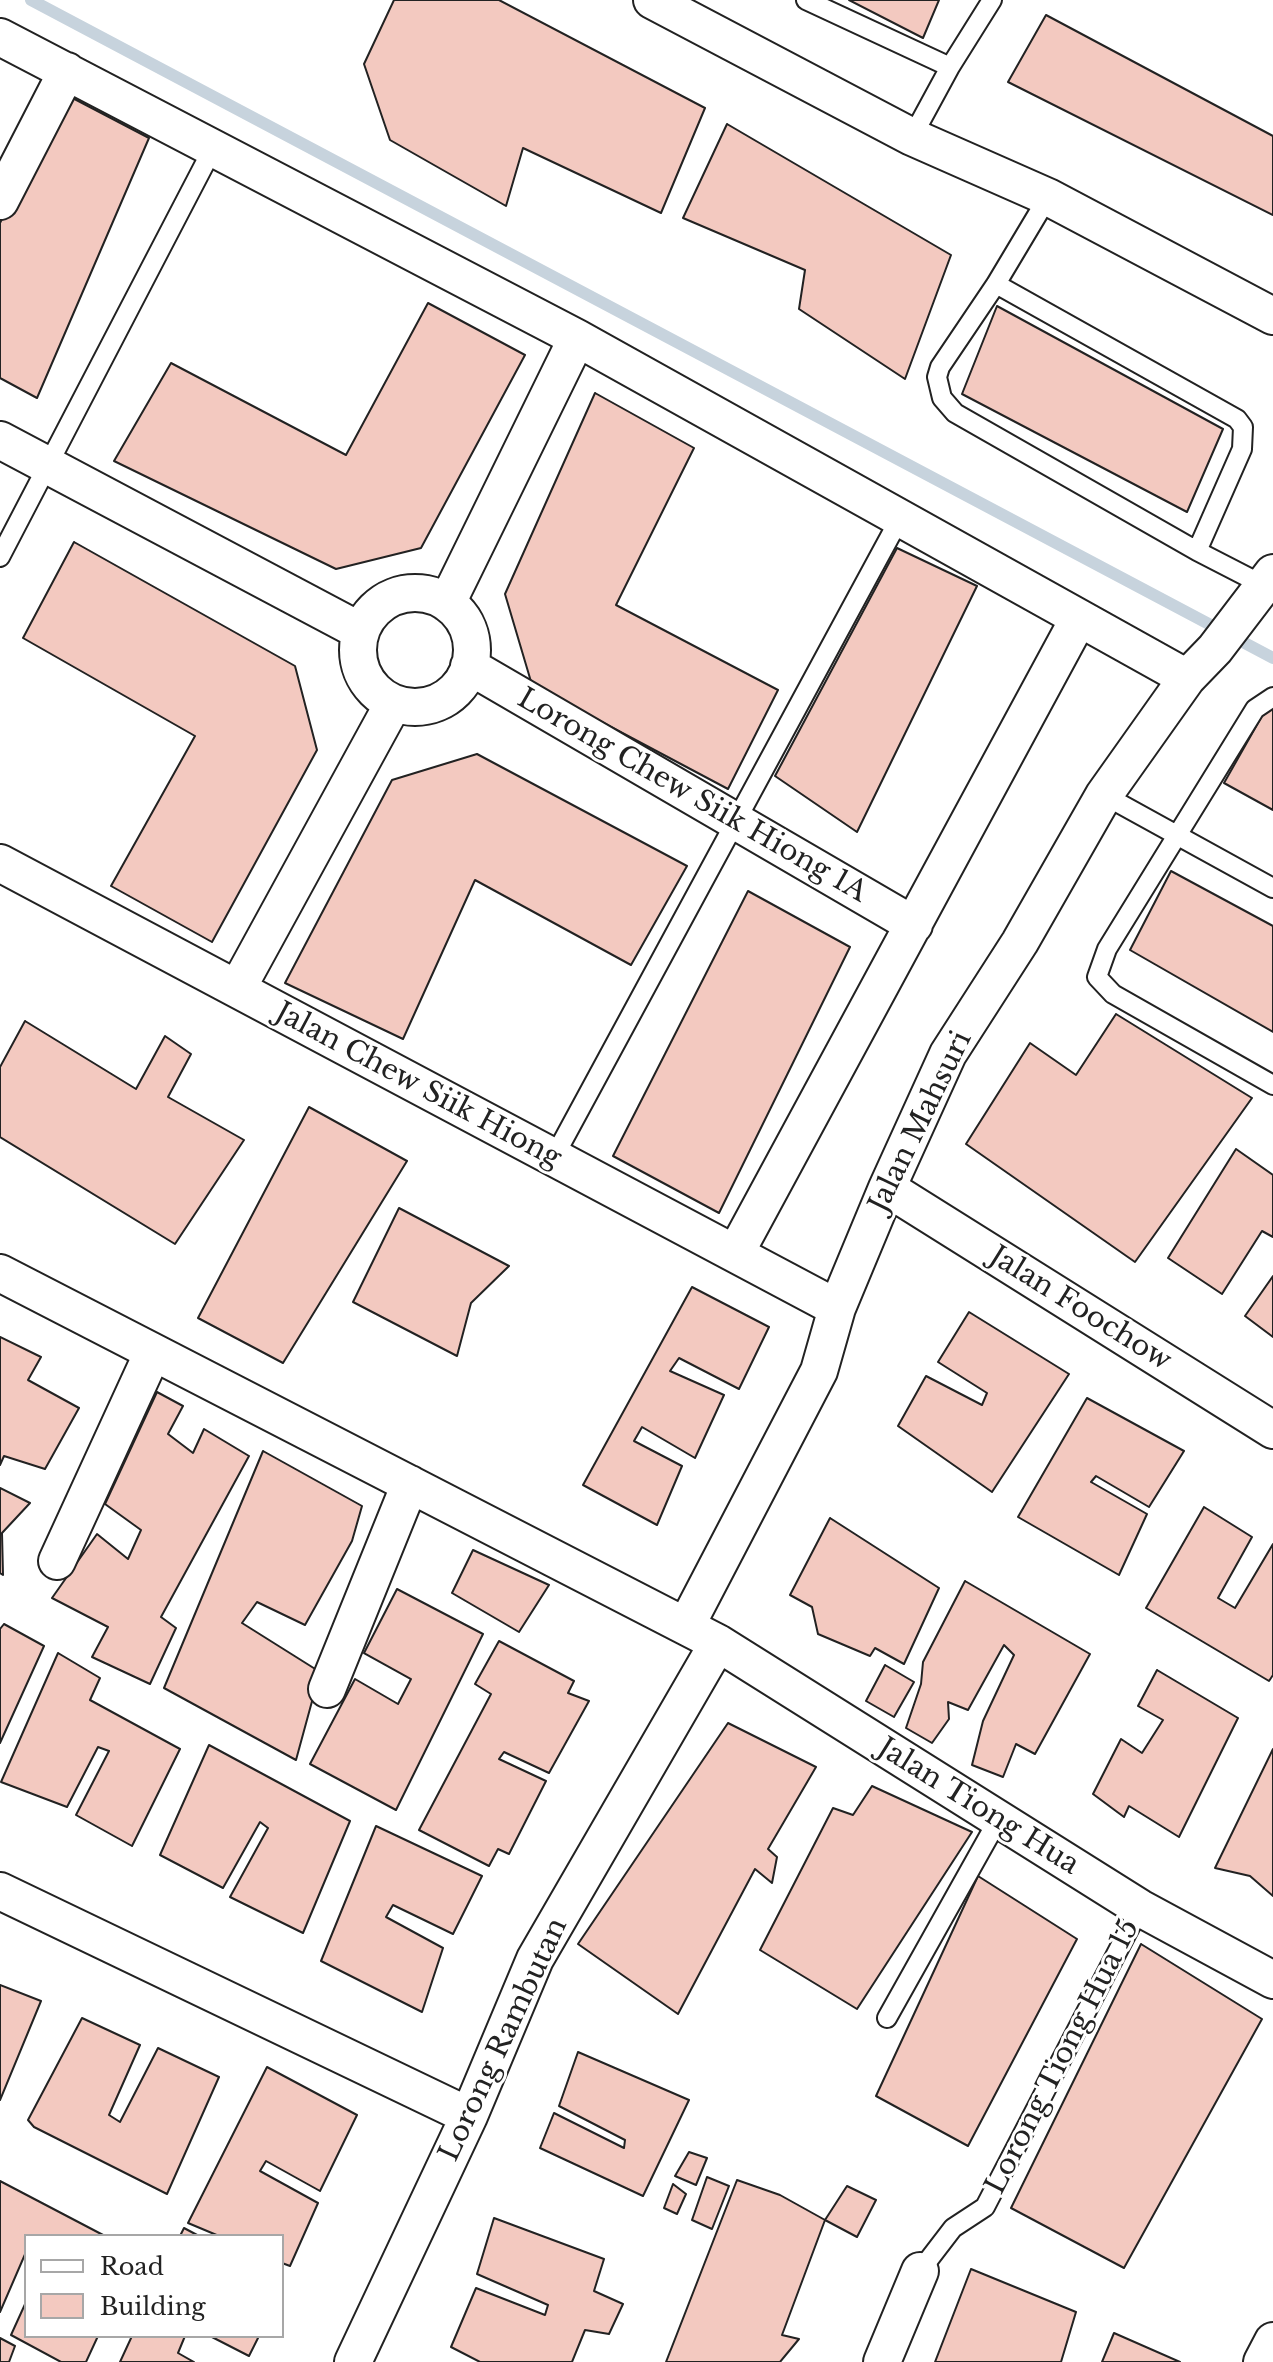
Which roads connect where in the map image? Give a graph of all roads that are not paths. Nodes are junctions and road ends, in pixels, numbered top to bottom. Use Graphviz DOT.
graph roads {
  1 [pos="652,0"];
  2 [pos="806,0"];
  3 [pos="992,0"];
  4 [pos="0,37"];
  5 [pos="950,67"];
  6 [pos="67,71"];
  7 [pos="912,137"];
  8 [pos="213,148"];
  9 [pos="1048,197"];
  10 [pos="0,201"];
  11 [pos="996,284"];
  12 [pos="1273,316"];
  13 [pos="577,338"];
  14 [pos="0,440"];
  15 [pos="47,465"];
  16 [pos="900,518"];
  17 [pos="1197,551"];
  18 [pos="0,557"];
  19 [pos="1265,585"];
  20 [pos="447,603"];
  21 [pos="1079,618"];
  22 [pos="360,631"];
  23 [pos="469,666"];
  24 [pos="1187,678"];
  25 [pos="1273,697"];
  26 [pos="393,704"];
  27 [pos="1104,795"];
  28 [pos="736,821"];
  29 [pos="1177,835"];
  30 [pos="0,863"];
  31 [pos="1273,888"];
  32 [pos="914,925"];
  33 [pos="237,989"];
  34 [pos="1273,1085"];
  35 [pos="554,1157"];
  36 [pos="887,1188"];
  37 [pos="735,1254"];
  38 [pos="0,1273"];
  39 [pos="837,1308"];
  40 [pos="153,1352"];
  41 [pos="1273,1430"];
  42 [pos="410,1484"];
  43 [pos="57,1561"];
  44 [pos="686,1626"];
  45 [pos="718,1643"];
  46 [pos="327,1689"];
  47 [pos="998,1820"];
  48 [pos="0,1891"];
  49 [pos="1140,1908"];
  50 [pos="1273,1980"];
  51 [pos="887,2018"];
  52 [pos="469,2116"];
  53 [pos="920,2271"];
  54 [pos="1273,2341"];
  55 [pos="353,2362"];
  56 [pos="882,2362"];
  57 [pos="1262,2362"];
  1 -- 7 [label="street"];
  2 -- 5 [label="lane"];
  3 -- 5 [label="lane"];
  4 -- 6 [label="street"];
  5 -- 7 [label="lane"];
  6 -- 8 [label="street"];
  6 -- 10 [label="street"];
  7 -- 9 [label="street"];
  8 -- 13 [label="street"];
  8 -- 15 [label="lane"];
  9 -- 11 [label="lane"];
  9 -- 12 [label="street"];
  11 -- 17 [label="lane"];
  11 -- 17 [label="lane"];
  13 -- 16 [label="street"];
  13 -- 20 [label="street"];
  14 -- 15 [label="street"];
  15 -- 18 [label="lane"];
  15 -- 22 [label="street"];
  16 -- 21 [label="street"];
  16 -- 28 [label="lane"];
  17 -- 19 [label="lane"];
  19 -- 24 [label="street, Jalan Mahsuri"];
  20 -- 22 [label="street"];
  20 -- 23 [label="street"];
  21 -- 24 [label="street"];
  21 -- 32 [label="street"];
  22 -- 26 [label="street"];
  23 -- 26 [label="street"];
  23 -- 28 [label="street, Lorong Chew Siik Hiong 1A"];
  24 -- 27 [label="street, Jalan Mahsuri"];
  25 -- 29 [label="lane"];
  26 -- 33 [label="street"];
  27 -- 29 [label="lane"];
  27 -- 36 [label="street, Jalan Mahsuri"];
  28 -- 32 [label="street, Lorong Chew Siik Hiong 1A"];
  28 -- 35 [label="lane"];
  29 -- 31 [label="lane"];
  29 -- 34 [label="lane"];
  30 -- 33 [label="street, Jalan Chew Siik Hiong"];
  32 -- 37 [label="street"];
  33 -- 35 [label="street, Jalan Chew Siik Hiong"];
  35 -- 37 [label="street, Jalan Chew Siik Hiong"];
  36 -- 39 [label="street, Jalan Mahsuri"];
  36 -- 41 [label="street, Jalan Foochow"];
  37 -- 39 [label="street, Jalan Chew Siik Hiong"];
  38 -- 40 [label="street, Jalan Tiong Hua"];
  39 -- 44 [label="street, Jalan Mahsuri"];
  40 -- 42 [label="street, Jalan Tiong Hua"];
  40 -- 43 [label="street"];
  42 -- 44 [label="street, Jalan Tiong Hua"];
  42 -- 46 [label="street"];
  44 -- 45 [label="street, Jalan Tiong Hua"];
  45 -- 47 [label="street, Jalan Tiong Hua"];
  45 -- 52 [label="street, Lorong Rambutan"];
  47 -- 49 [label="street, Jalan Tiong Hua"];
  47 -- 51 [label="lane"];
  48 -- 52 [label="street"];
  49 -- 50 [label="street, Jalan Tiong Hua"];
  49 -- 53 [label="lane, Lorong Tiong Hua 15"];
  52 -- 55 [label="street, Lorong Rambutan"];
  53 -- 56 [label="street, Lorong Tiong Hua 15"];
  54 -- 57 [label="street"];
}
